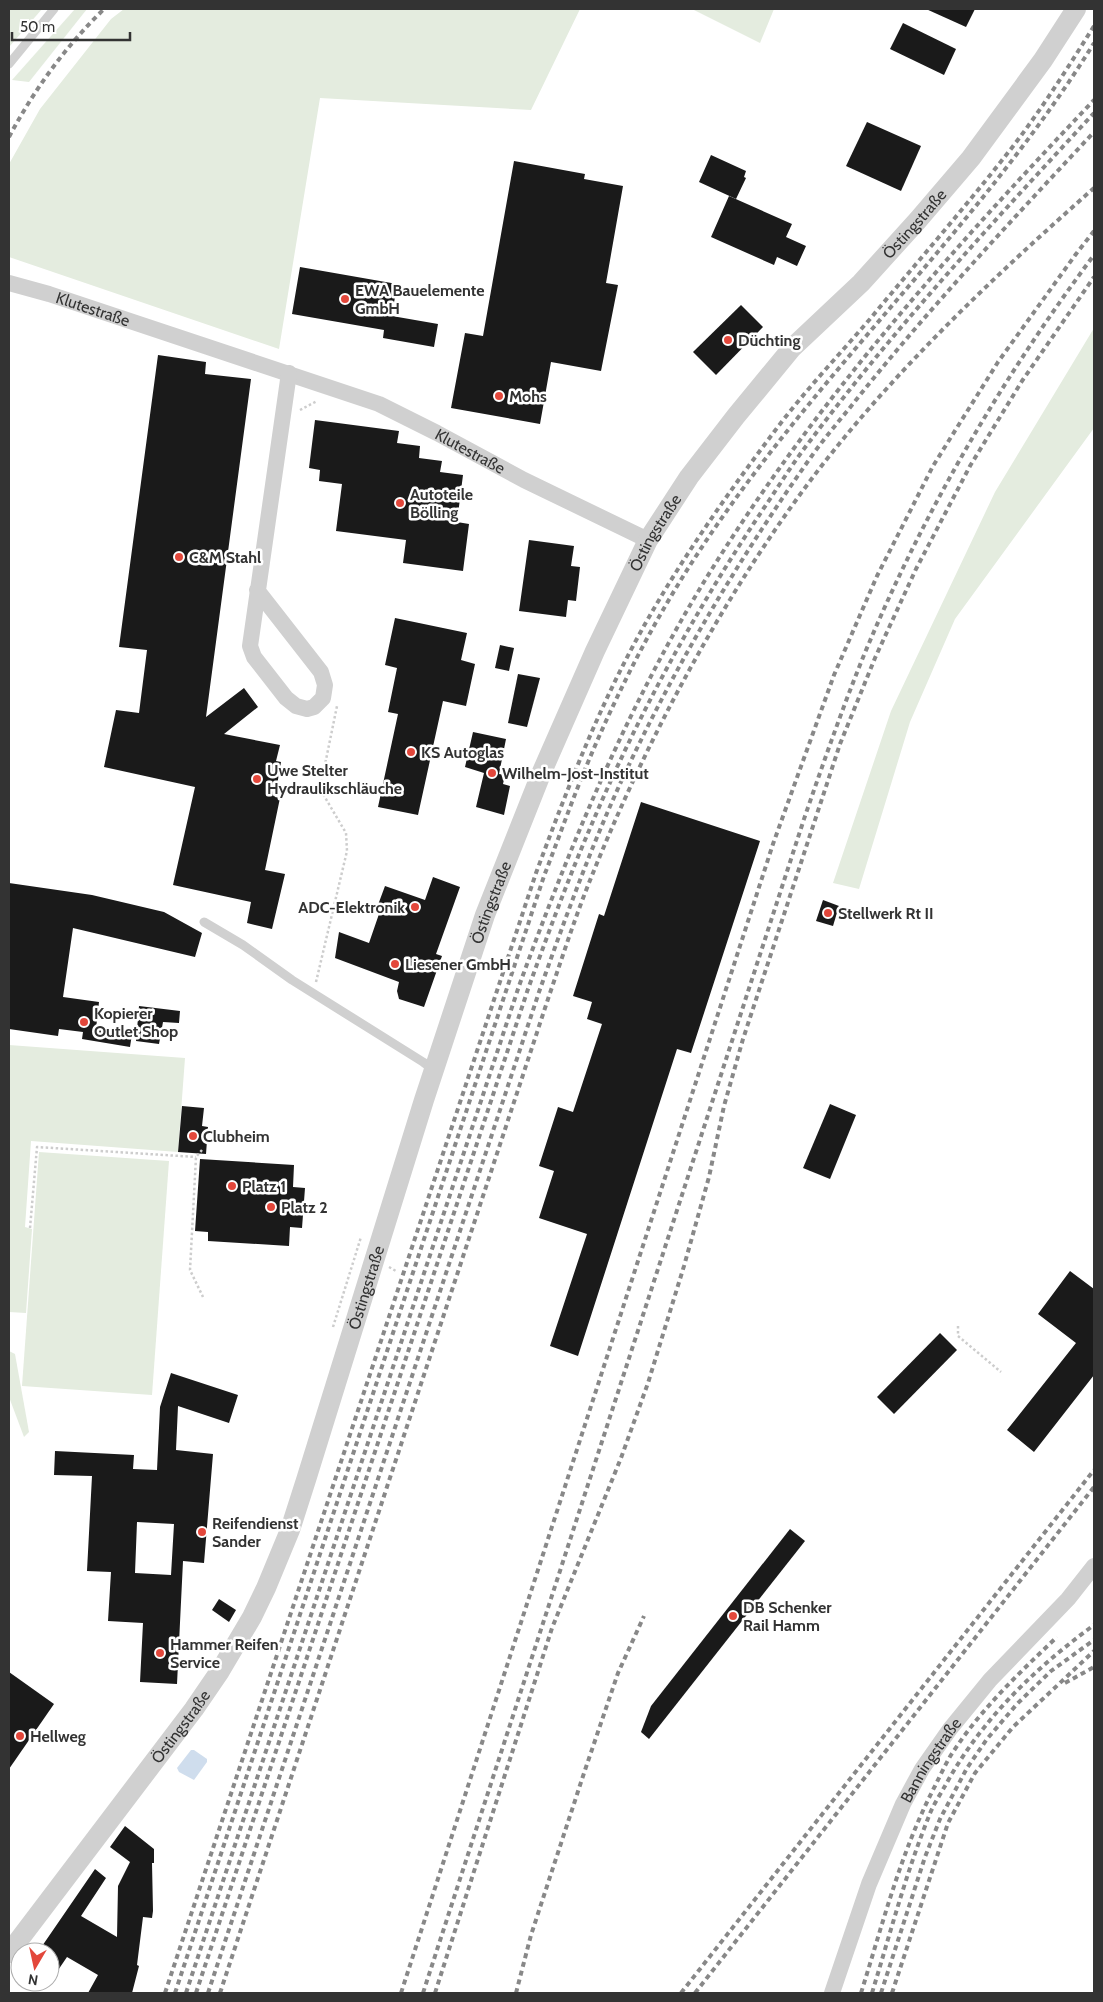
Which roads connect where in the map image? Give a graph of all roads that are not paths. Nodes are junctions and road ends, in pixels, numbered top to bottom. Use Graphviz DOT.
graph roads {
  1 [pos="54,9"];
  2 [pos="1076,9"];
  3 [pos="9,64"];
  4 [pos="9,283"];
  5 [pos="289,373"];
  6 [pos="648,540"];
  7 [pos="257,590"];
  8 [pos="204,922"];
  9 [pos="434,1070"];
  10 [pos="1094,1566"];
  11 [pos="9,1952"];
  12 [pos="832,1993"];
  1 -- 3 [label="lane"];
  2 -- 6 [label="street, Östingstraße"];
  4 -- 5 [label="street, Klutestraße"];
  5 -- 6 [label="street, Klutestraße"];
  5 -- 7 [label="street"];
  6 -- 9 [label="street, Östingstraße"];
  7 -- 7 [label="street"];
  8 -- 9 [label="lane"];
  9 -- 11 [label="street, Östingstraße"];
  10 -- 12 [label="street, Banningstraße"];
}
